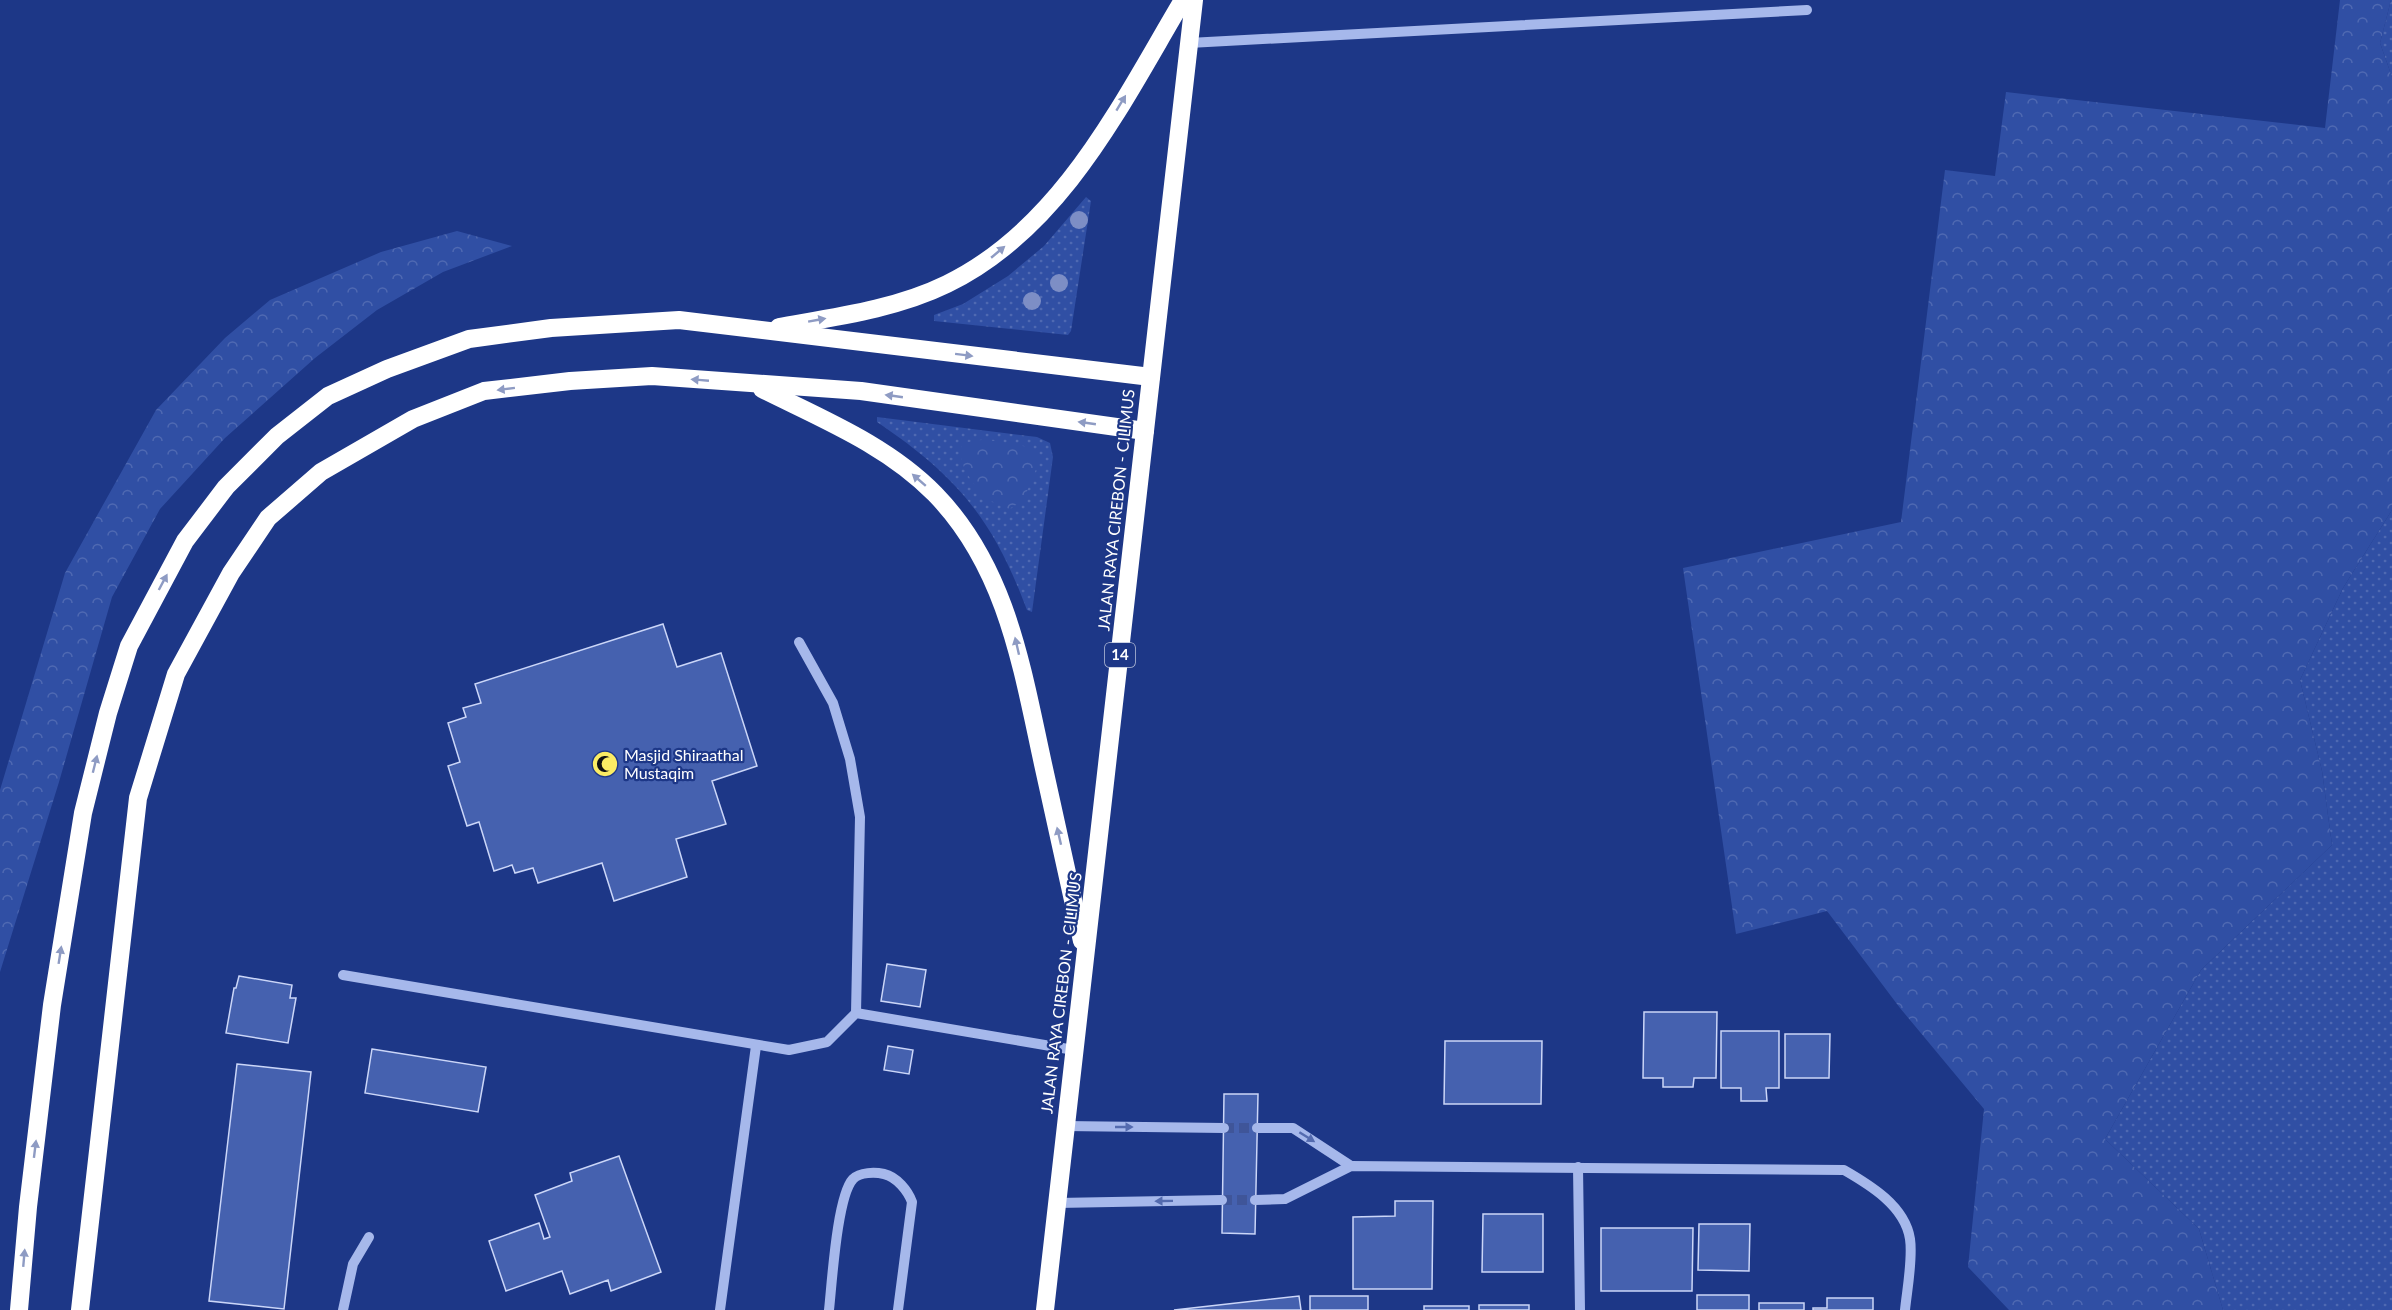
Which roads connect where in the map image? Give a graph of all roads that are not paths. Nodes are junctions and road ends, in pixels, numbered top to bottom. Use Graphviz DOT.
graph roads {
  1 [pos="1183,0"];
  2 [pos="1194,0"];
  3 [pos="1807,10"];
  4 [pos="1189,43"];
  5 [pos="760,330"];
  6 [pos="1151,376"];
  7 [pos="754,385"];
  8 [pos="1145,431"];
  9 [pos="799,642"];
  10 [pos="1085,955"];
  11 [pos="343,975"];
  12 [pos="856,1013"];
  13 [pos="756,1046"];
  14 [pos="1074,1050"];
  15 [pos="1065,1126"];
  16 [pos="1224,1128"];
  17 [pos="1257,1128"];
  18 [pos="1351,1166"];
  19 [pos="1578,1167"];
  20 [pos="1222,1200"];
  21 [pos="1255,1200"];
  22 [pos="1057,1203"];
  23 [pos="369,1237"];
  24 [pos="20,1310"];
  25 [pos="80,1310"];
  26 [pos="343,1310"];
  27 [pos="720,1310"];
  28 [pos="828,1310"];
  29 [pos="898,1310"];
  30 [pos="1045,1310"];
  31 [pos="1580,1310"];
  32 [pos="1905,1310"];
  5 -- 1 [label="highway, one-way"];
  2 -- 4 [label="highway, JALAN RAYA CIREBON - CILIMUS / 14"];
  3 -- 4 [label="street"];
  4 -- 6 [label="highway, JALAN RAYA CIREBON - CILIMUS / 14"];
  5 -- 6 [label="highway, one-way"];
  24 -- 5 [label="highway, one-way"];
  6 -- 8 [label="highway, JALAN RAYA CIREBON - CILIMUS / 14"];
  8 -- 7 [label="highway, one-way"];
  10 -- 7 [label="highway, one-way"];
  7 -- 25 [label="highway, one-way"];
  8 -- 10 [label="highway, JALAN RAYA CIREBON - CILIMUS / 14"];
  9 -- 12 [label="street"];
  10 -- 14 [label="highway, JALAN RAYA CIREBON - CILIMUS / 14"];
  11 -- 13 [label="street"];
  12 -- 13 [label="street"];
  12 -- 14 [label="street"];
  13 -- 27 [label="street"];
  14 -- 15 [label="highway, JALAN RAYA CIREBON - CILIMUS / 14"];
  15 -- 16 [label="street, one-way"];
  15 -- 22 [label="highway, JALAN RAYA CIREBON - CILIMUS / 14"];
  17 -- 18 [label="street, one-way"];
  18 -- 19 [label="street"];
  18 -- 21 [label="street"];
  19 -- 31 [label="street"];
  19 -- 32 [label="street"];
  20 -- 22 [label="street, one-way"];
  22 -- 30 [label="highway, JALAN RAYA CIREBON - CILIMUS / 14"];
  23 -- 26 [label="street"];
  28 -- 29 [label="street"];
}
